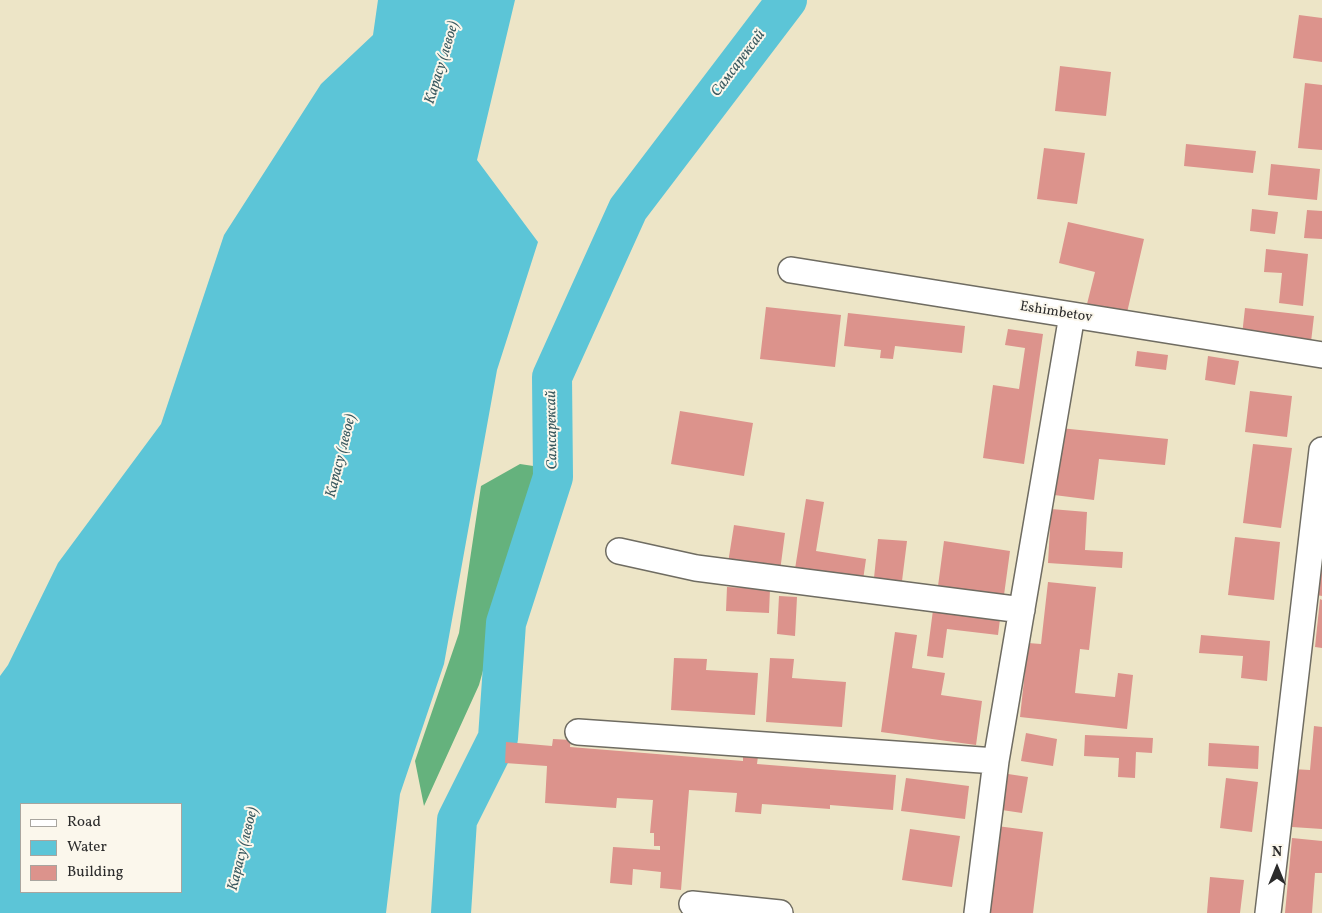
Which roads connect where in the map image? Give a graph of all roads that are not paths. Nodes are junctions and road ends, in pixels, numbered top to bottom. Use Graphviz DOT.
graph roads {
  1 [pos="791,270"];
  2 [pos="1072,315"];
  3 [pos="1322,356"];
  4 [pos="1322,450"];
  5 [pos="619,551"];
  6 [pos="1022,610"];
  7 [pos="578,732"];
  8 [pos="996,762"];
  9 [pos="692,904"];
  10 [pos="780,913"];
  11 [pos="976,913"];
  12 [pos="1268,913"];
  1 -- 2 [label="street, Eshimbetov"];
  2 -- 3 [label="street, Eshimbetov"];
  2 -- 6 [label="street"];
  4 -- 12 [label="street"];
  5 -- 6 [label="street"];
  6 -- 8 [label="street"];
  7 -- 8 [label="street"];
  8 -- 11 [label="street"];
  9 -- 10 [label="street"];
}
